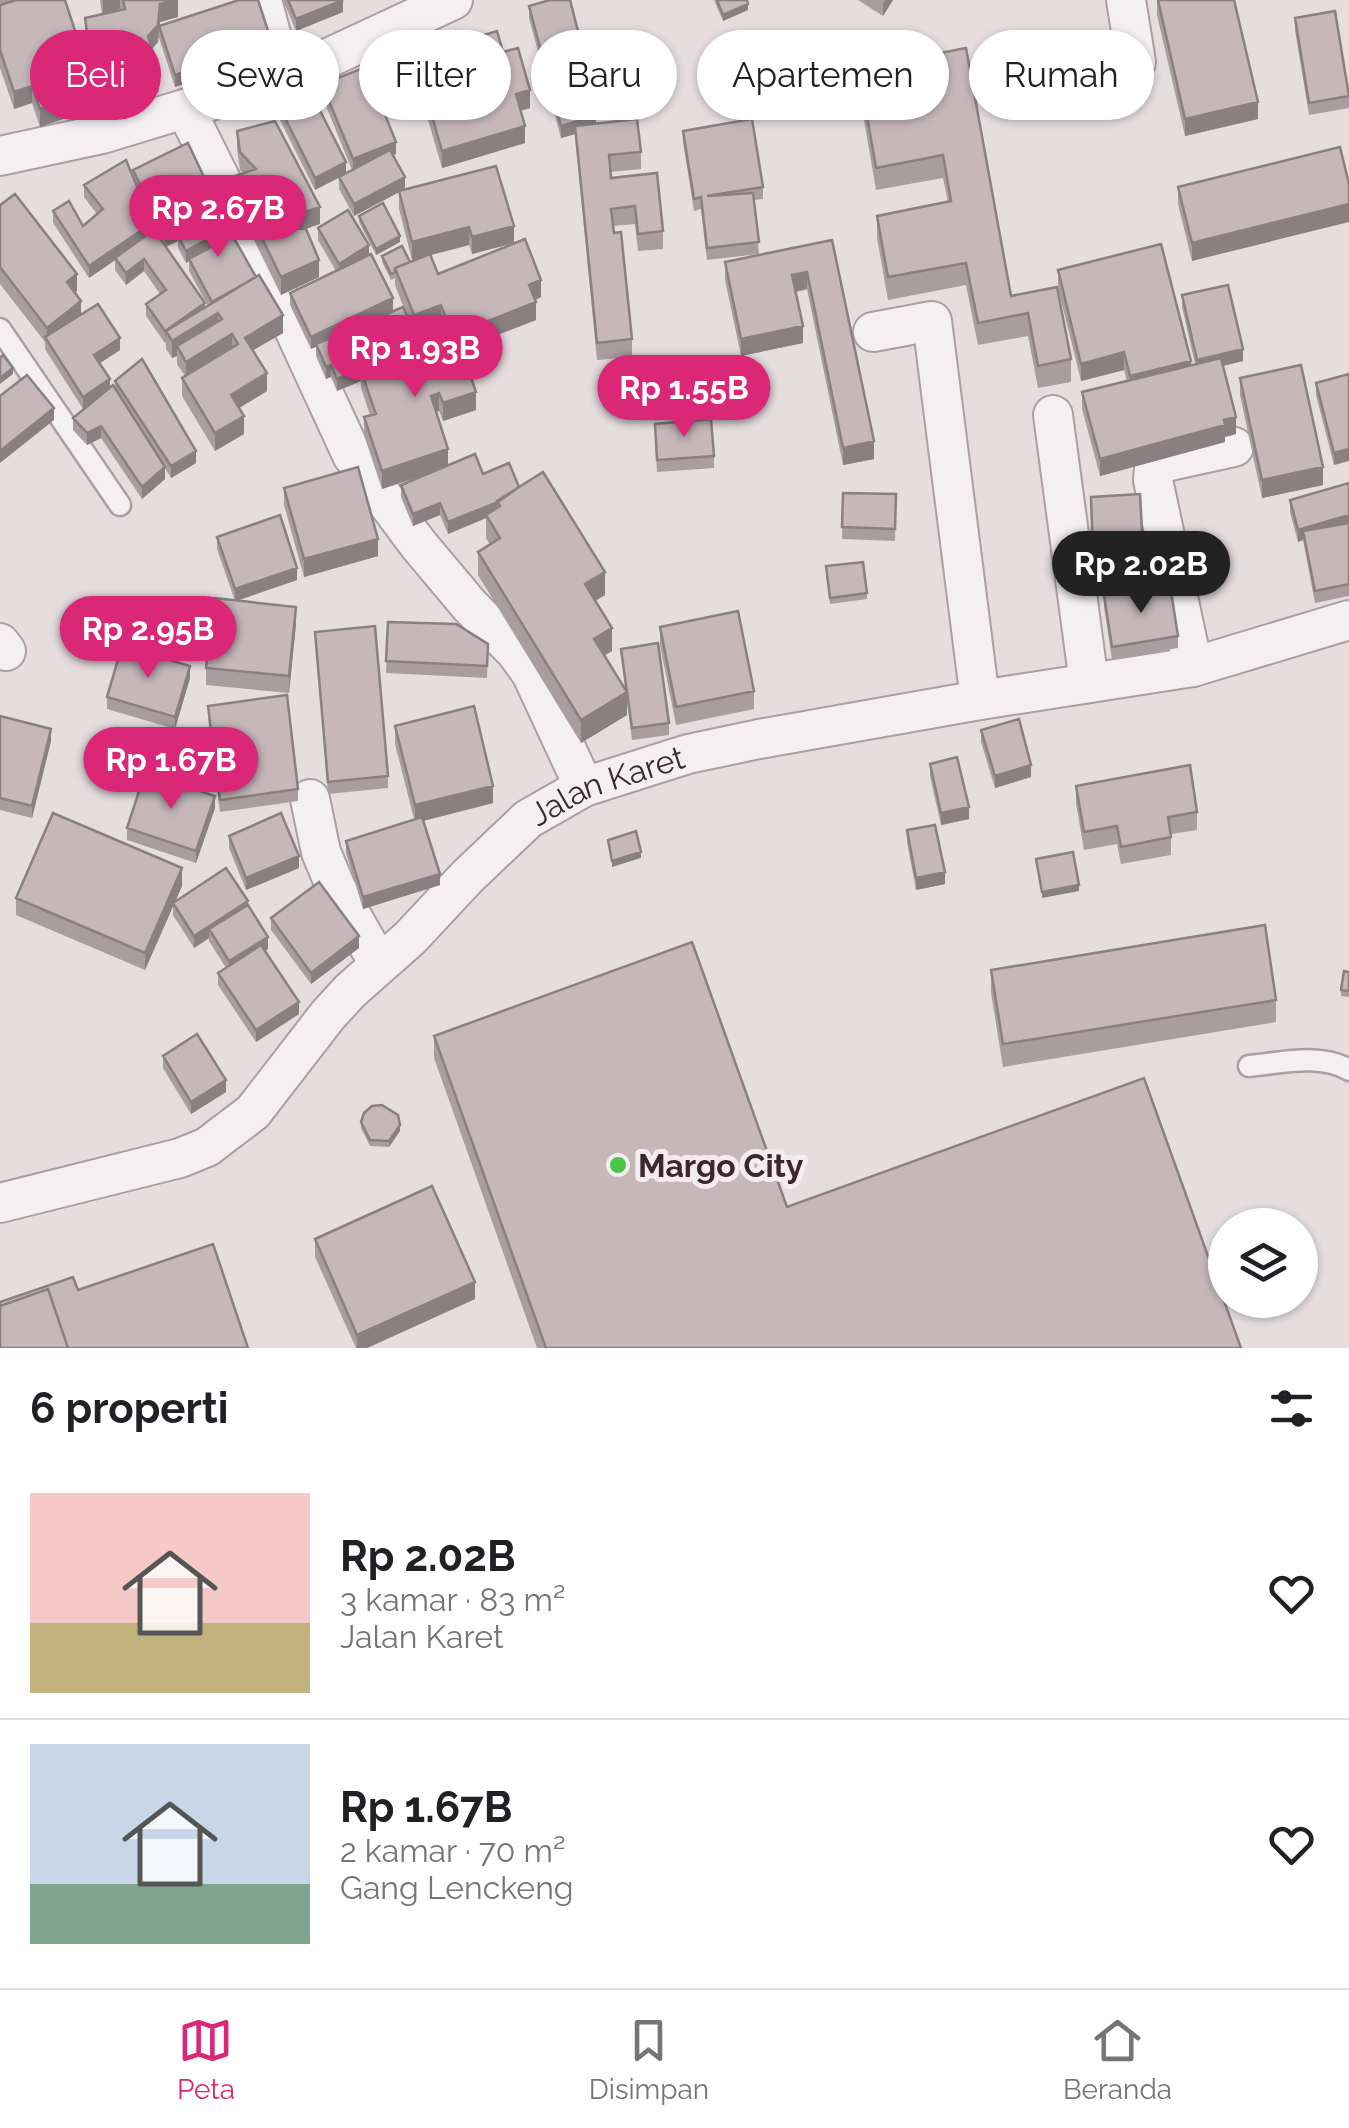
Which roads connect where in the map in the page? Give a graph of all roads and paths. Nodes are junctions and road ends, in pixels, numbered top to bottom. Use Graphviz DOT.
graph roads {
  1 [pos="262,0"];
  2 [pos="452,0"];
  3 [pos="1126,0"];
  4 [pos="270,30"];
  5 [pos="1131,30"];
  6 [pos="339,53"];
  7 [pos="181,111"];
  8 [pos="191,120"];
  9 [pos="0,156"];
  10 [pos="0,328"];
  11 [pos="873,332"];
  12 [pos="1053,415"];
  13 [pos="1234,447"];
  14 [pos="120,505"];
  15 [pos="1349,620"];
  16 [pos="1193,668"];
  17 [pos="1089,683"];
  18 [pos="980,700"];
  19 [pos="584,787"];
  20 [pos="310,799"];
  21 [pos="380,964"];
  22 [pos="1249,1066"];
  23 [pos="1349,1070"];
  24 [pos="0,1203"];
  1 -- 4 [label="street"];
  2 -- 6 [label="street"];
  3 -- 5 [label="street"];
  7 -- 9 [label="street"];
  8 -- 19 [label="street"];
  10 -- 14 [label="lane"];
  11 -- 18 [label="street"];
  12 -- 17 [label="street"];
  13 -- 16 [label="street"];
  15 -- 16 [label="street, Jalan Karet"];
  16 -- 17 [label="street, Jalan Karet"];
  17 -- 18 [label="street, Jalan Karet"];
  18 -- 19 [label="street, Jalan Karet"];
  19 -- 21 [label="street, Jalan Karet"];
  20 -- 21 [label="street"];
  21 -- 24 [label="street, Jalan Karet"];
  22 -- 23 [label="lane"];
}
